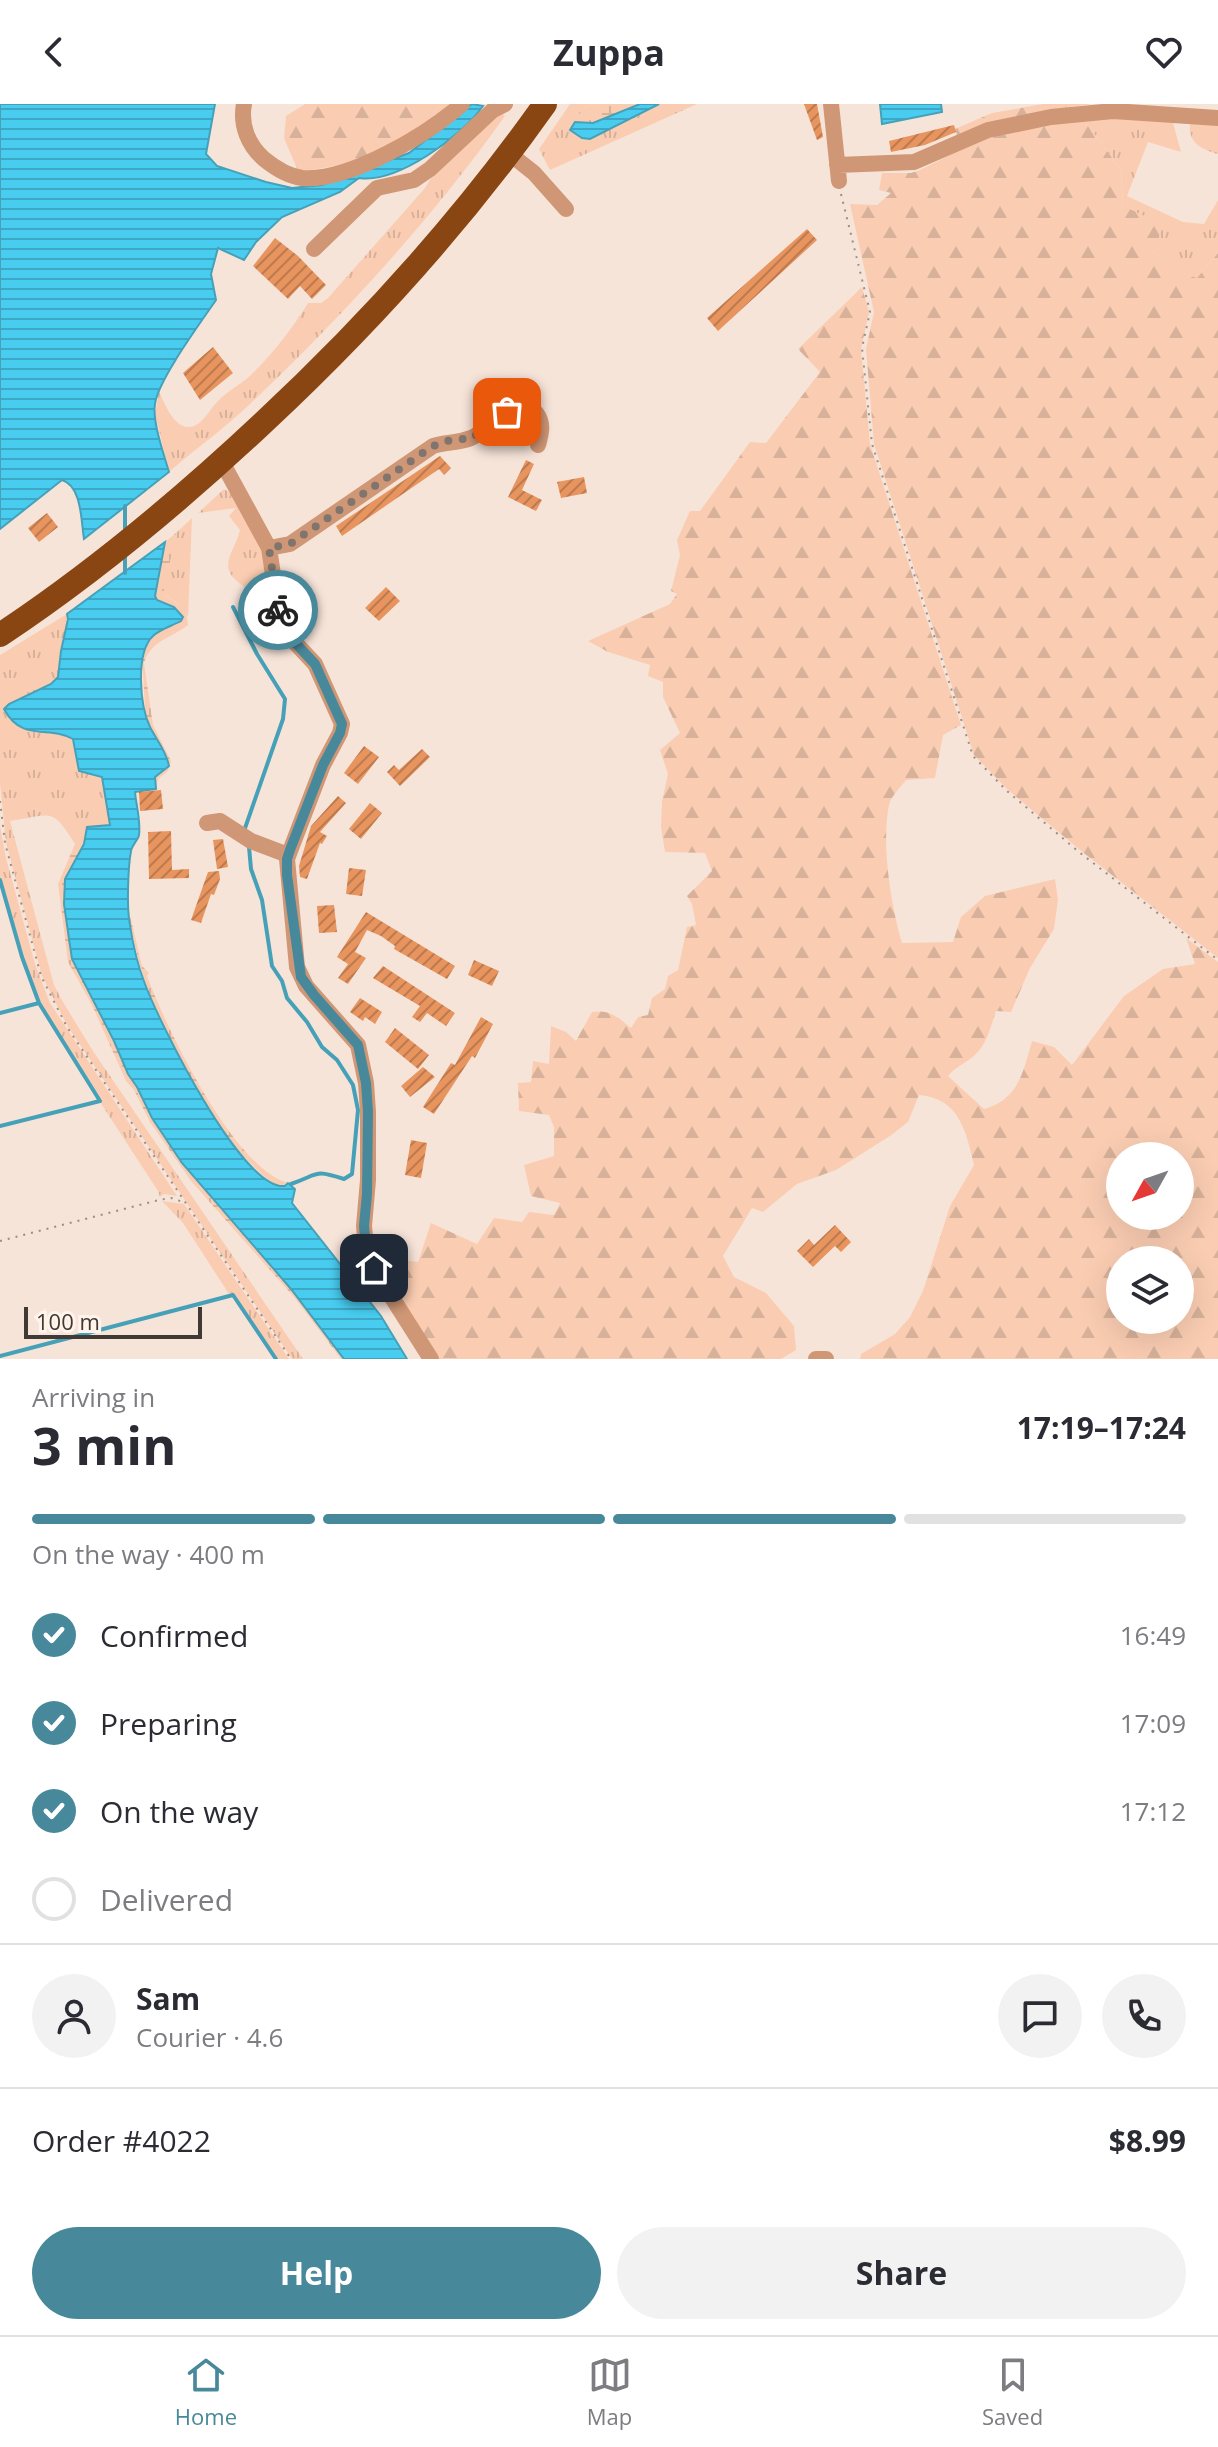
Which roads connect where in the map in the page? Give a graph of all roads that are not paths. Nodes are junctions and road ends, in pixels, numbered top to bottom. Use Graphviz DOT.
graph roads {
  1 [pos="244,104"];
  2 [pos="462,104"];
  3 [pos="505,104"];
  4 [pos="545,104"];
  5 [pos="831,104"];
  6 [pos="1218,118"];
  7 [pos="510,154"];
  8 [pos="566,209"];
  9 [pos="314,249"];
  10 [pos="538,445"];
  11 [pos="214,469"];
  12 [pos="269,548"];
  13 [pos="0,635"];
  14 [pos="207,823"];
  15 [pos="288,855"];
  16 [pos="431,1359"];
  17 [pos="816,1359"];
  18 [pos="826,1359"];
  1 -- 2 [label="street"];
  3 -- 9 [label="street"];
  4 -- 7 [label="highway"];
  5 -- 6 [label="street"];
  7 -- 8 [label="street"];
  7 -- 11 [label="highway"];
  10 -- 12 [label="street"];
  11 -- 12 [label="street"];
  11 -- 13 [label="highway"];
  12 -- 15 [label="street"];
  14 -- 15 [label="street"];
  15 -- 16 [label="street"];
  17 -- 18 [label="street"];
}
